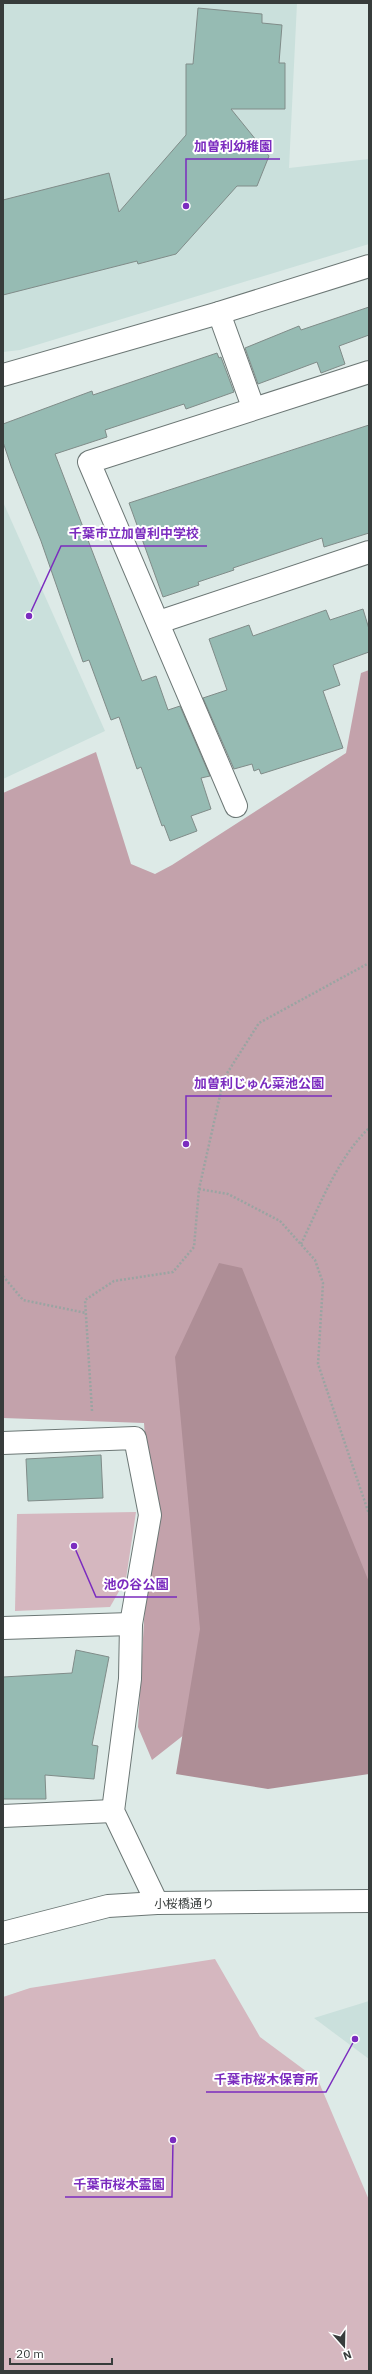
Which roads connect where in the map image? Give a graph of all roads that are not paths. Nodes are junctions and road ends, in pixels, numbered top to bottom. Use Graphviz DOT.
graph roads {
  1 [pos="369,266"];
  2 [pos="219,312"];
  3 [pos="369,372"];
  4 [pos="3,375"];
  5 [pos="253,407"];
  6 [pos="369,552"];
  7 [pos="158,622"];
  8 [pos="236,806"];
  9 [pos="3,1443"];
  10 [pos="132,1624"];
  11 [pos="3,1628"];
  12 [pos="113,1811"];
  13 [pos="3,1816"];
  14 [pos="369,1902"];
  15 [pos="157,1903"];
  16 [pos="3,1933"];
  1 -- 2 [label="street"];
  2 -- 4 [label="street"];
  2 -- 5 [label="street"];
  3 -- 5 [label="street"];
  5 -- 7 [label="street"];
  6 -- 7 [label="street"];
  7 -- 8 [label="street"];
  9 -- 10 [label="street"];
  10 -- 11 [label="street"];
  10 -- 12 [label="street"];
  12 -- 13 [label="street"];
  12 -- 15 [label="street"];
  14 -- 15 [label="street, 小桜橋通り"];
  15 -- 16 [label="street, 小桜橋通り"];
}
